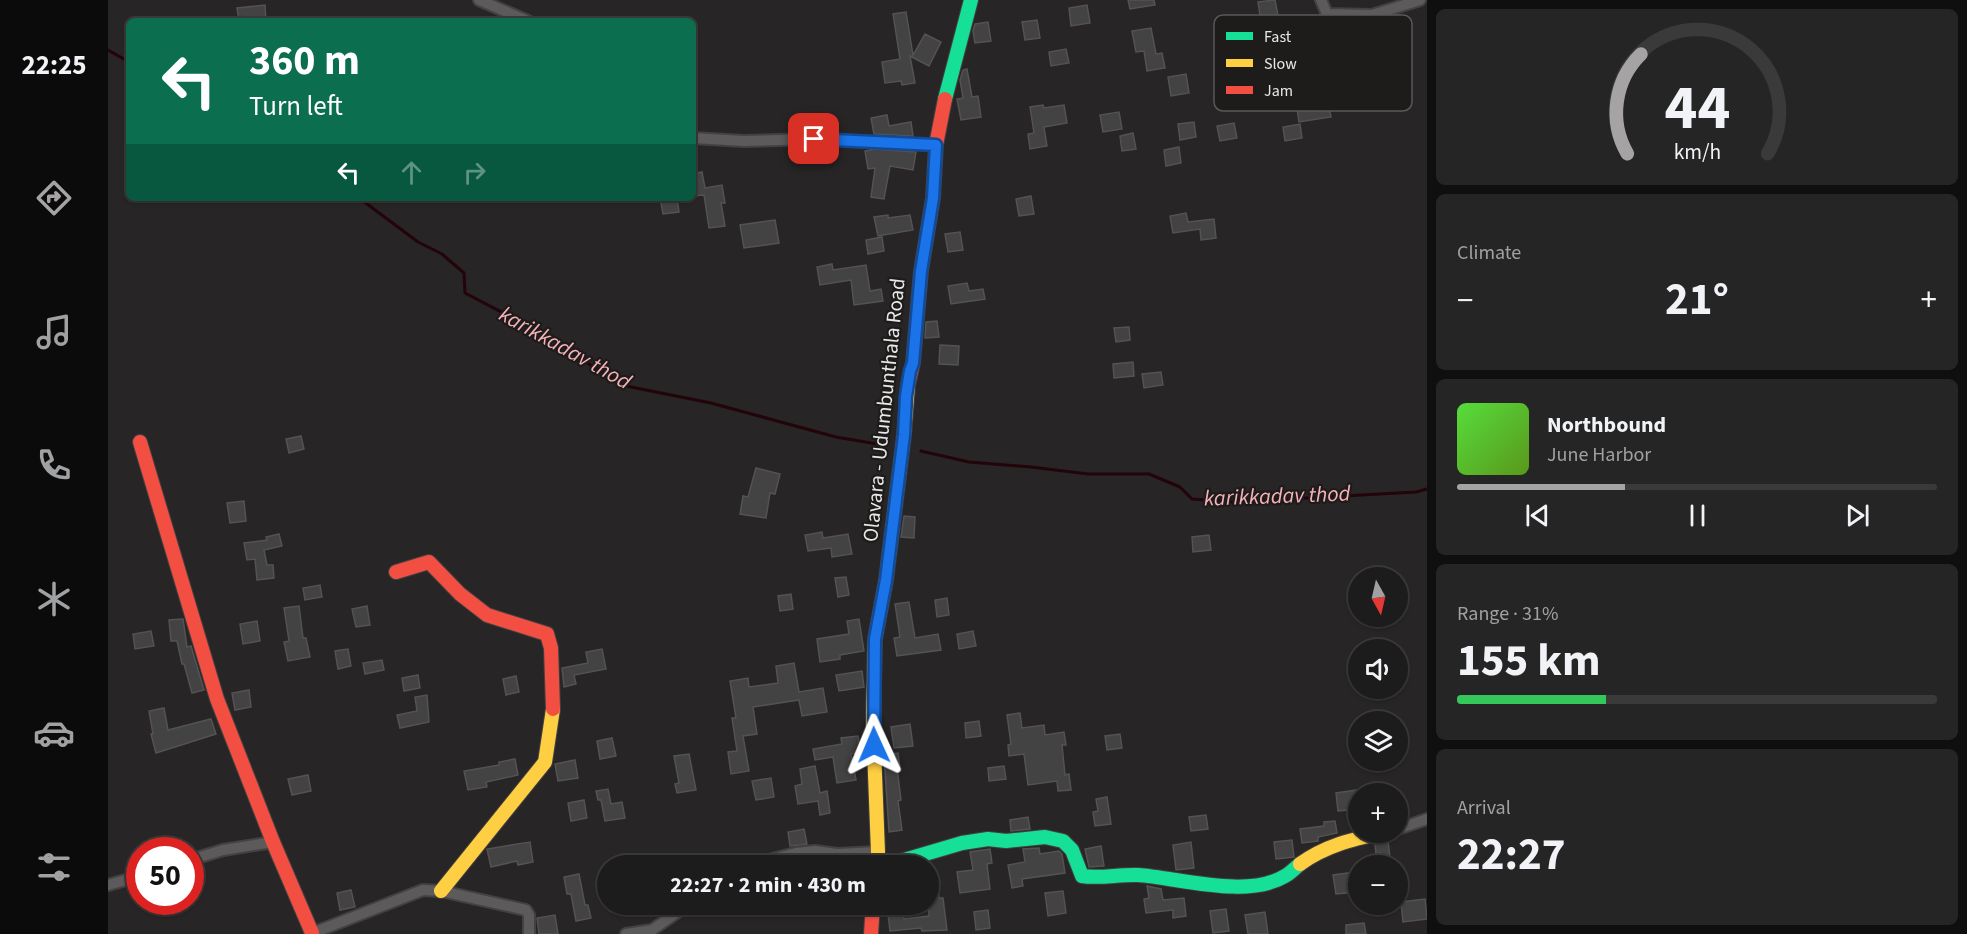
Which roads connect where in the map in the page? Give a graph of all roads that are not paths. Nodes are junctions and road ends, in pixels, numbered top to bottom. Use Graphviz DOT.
graph roads {
  1 [pos="479,0"];
  2 [pos="971,0"];
  3 [pos="1321,0"];
  4 [pos="1420,0"];
  5 [pos="521,18"];
  6 [pos="696,138"];
  7 [pos="936,145"];
  8 [pos="140,442"];
  9 [pos="396,572"];
  10 [pos="1427,819"];
  11 [pos="1408,826"];
  12 [pos="1348,841"];
  13 [pos="273,842"];
  14 [pos="788,855"];
  15 [pos="845,855"];
  16 [pos="877,855"];
  17 [pos="921,855"];
  18 [pos="204,856"];
  19 [pos="126,880"];
  20 [pos="108,885"];
  21 [pos="441,891"];
  22 [pos="673,915"];
  23 [pos="873,915"];
  24 [pos="311,934"];
  25 [pos="529,934"];
  26 [pos="626,934"];
  27 [pos="872,934"];
  1 -- 5 [label="street"];
  2 -- 7 [label="street, Olavara - Udumbunthala Road"];
  3 -- 4 [label="street"];
  6 -- 7 [label="street"];
  7 -- 16 [label="street, Olavara - Udumbunthala Road"];
  8 -- 13 [label="street"];
  9 -- 21 [label="street"];
  10 -- 11 [label="street"];
  12 -- 17 [label="street"];
  13 -- 18 [label="street"];
  13 -- 24 [label="street"];
  14 -- 15 [label="street"];
  19 -- 20 [label="street"];
  21 -- 24 [label="street"];
  21 -- 25 [label="street"];
  22 -- 26 [label="street"];
  23 -- 27 [label="street"];
}
